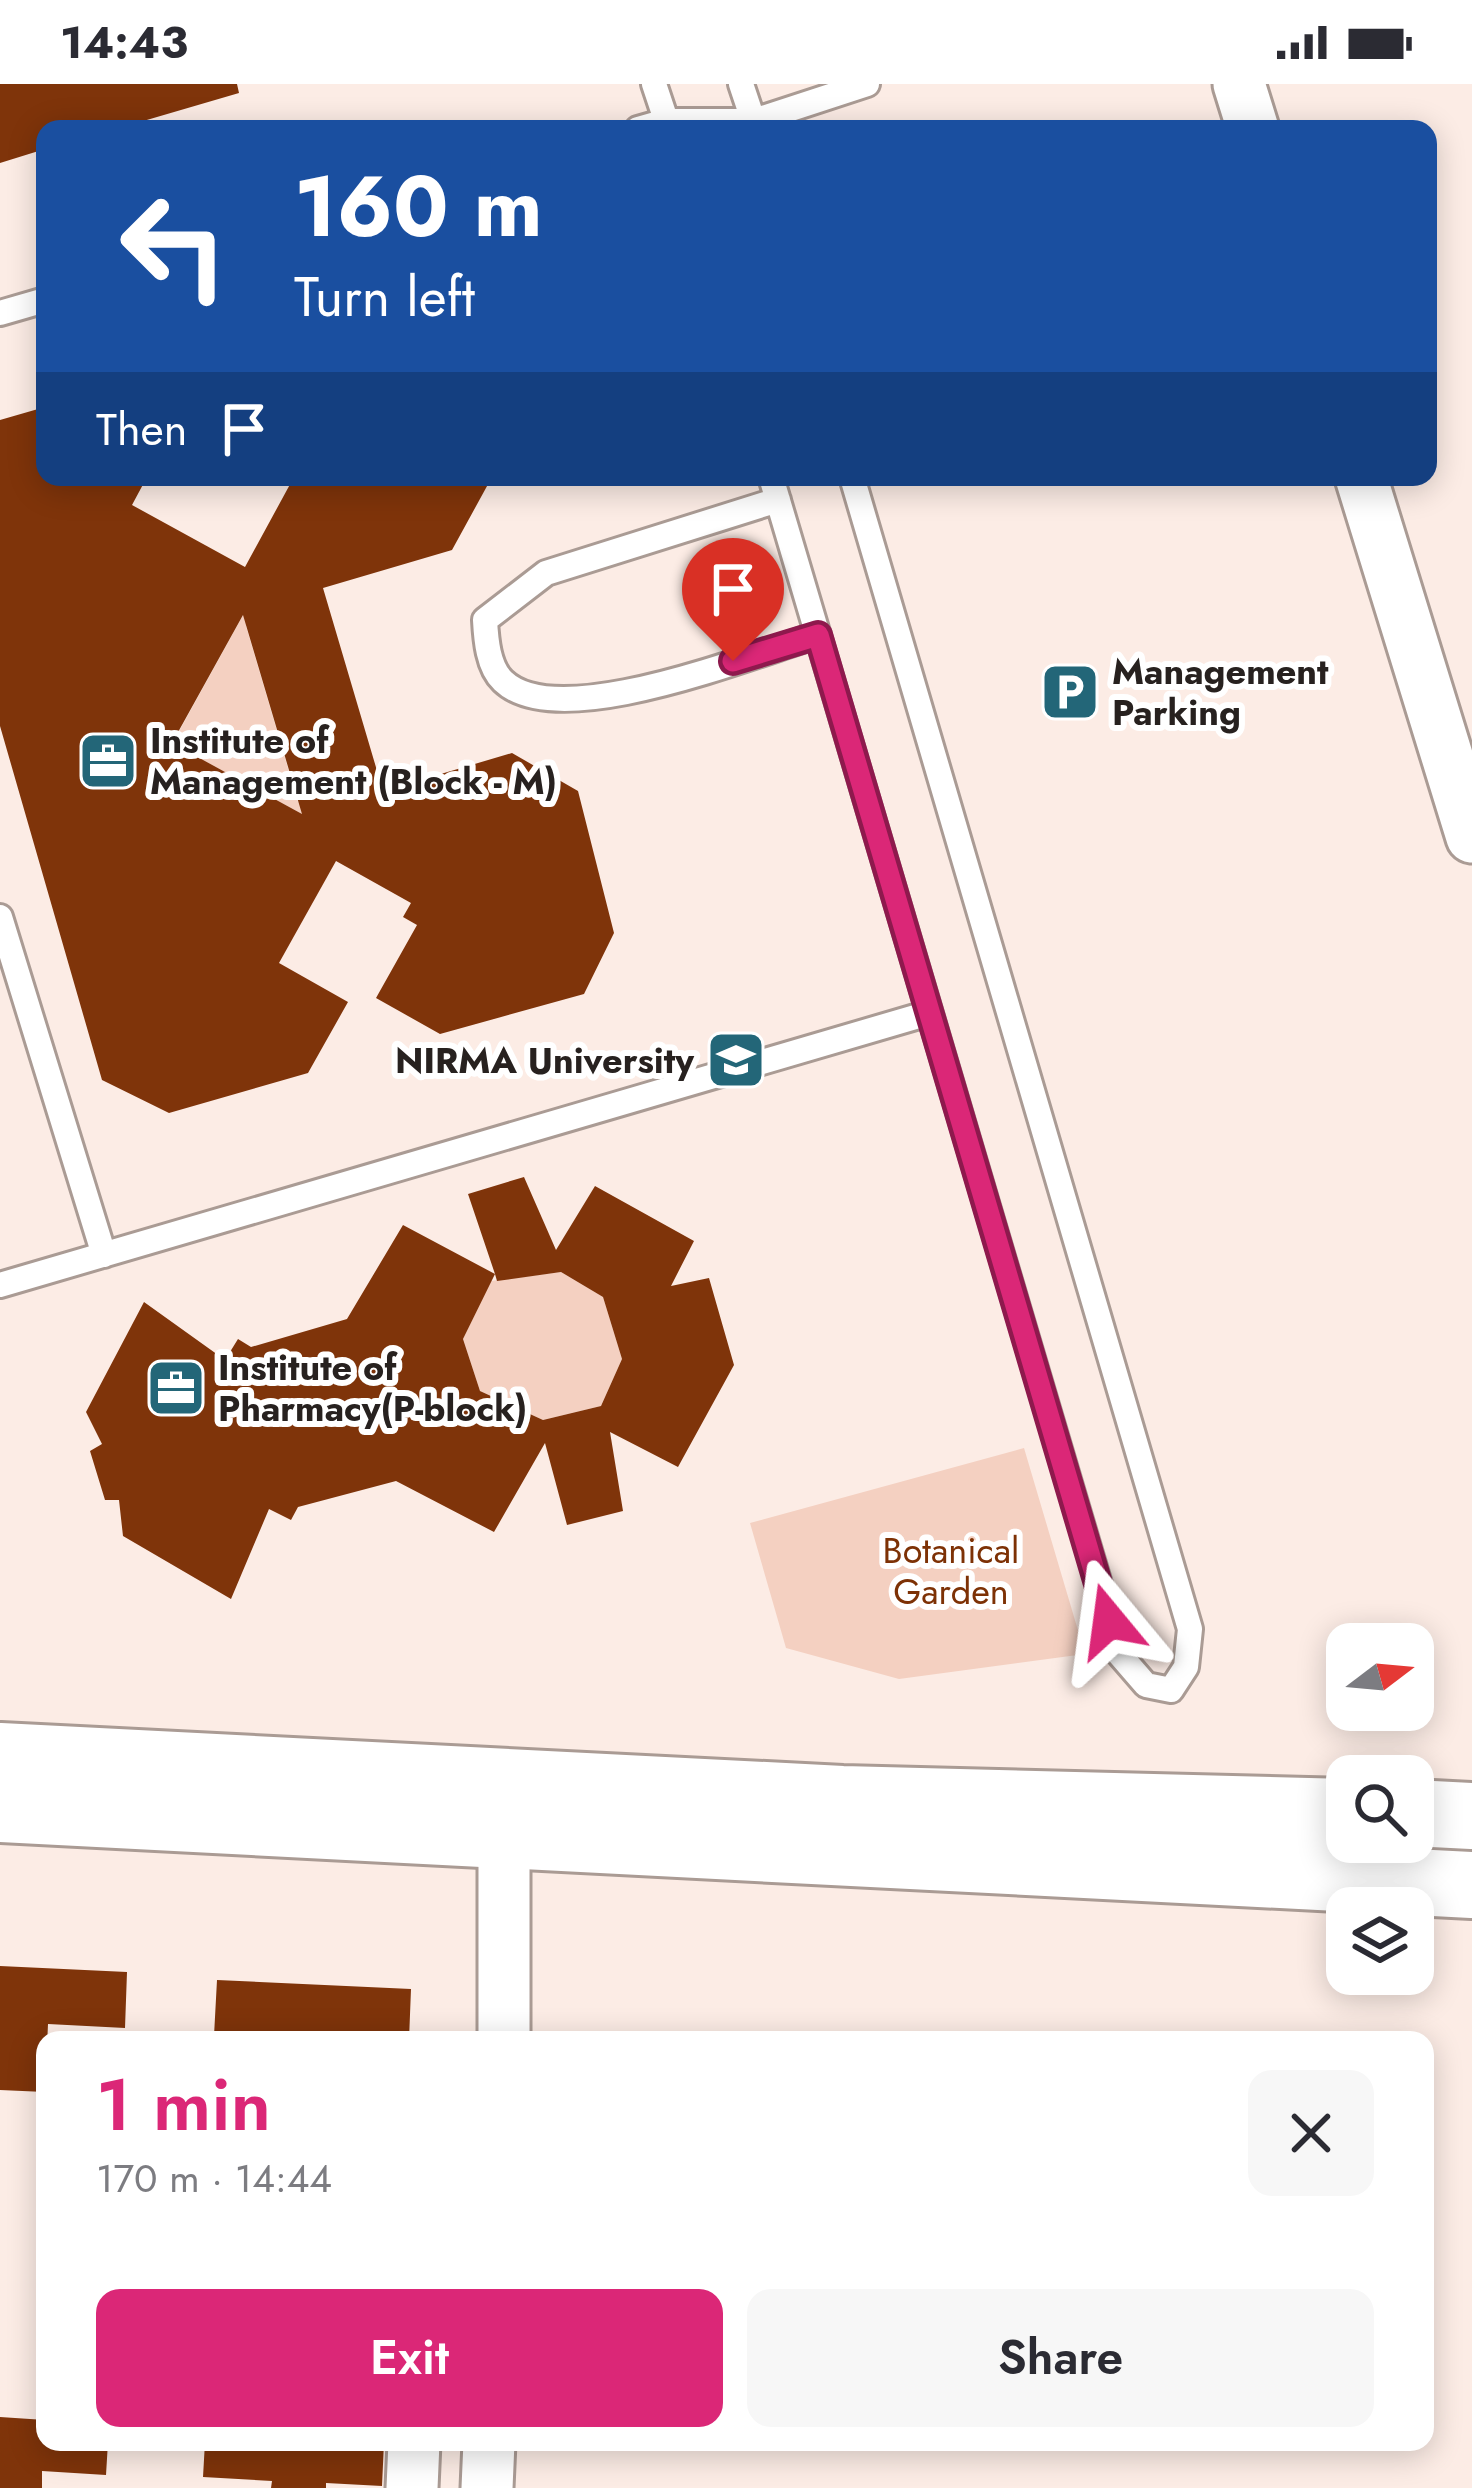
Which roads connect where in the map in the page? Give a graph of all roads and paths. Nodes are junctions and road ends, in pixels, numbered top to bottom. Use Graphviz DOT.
graph roads {
  1 [pos="654,84"];
  2 [pos="741,84"];
  3 [pos="867,84"];
  4 [pos="1239,84"];
  5 [pos="666,120"];
  6 [pos="753,120"];
  7 [pos="769,120"];
  8 [pos="1250,120"];
  9 [pos="36,303"];
  10 [pos="0,313"];
  11 [pos="855,486"];
  12 [pos="1364,486"];
  13 [pos="774,488"];
  14 [pos="818,635"];
  15 [pos="1472,838"];
  16 [pos="0,917"];
  17 [pos="929,1013"];
  18 [pos="104,1256"];
  19 [pos="0,1286"];
  20 [pos="0,1756"];
  21 [pos="0,1810"];
  22 [pos="1326,1811"];
  23 [pos="1434,1815"];
  24 [pos="1472,1816"];
  25 [pos="504,1834"];
  26 [pos="1472,1885"];
  27 [pos="504,2031"];
  28 [pos="414,2451"];
  29 [pos="489,2451"];
  30 [pos="412,2488"];
  31 [pos="487,2488"];
  1 -- 5 [label="lane"];
  2 -- 6 [label="lane"];
  3 -- 7 [label="lane"];
  4 -- 8 [label="street"];
  9 -- 10 [label="lane"];
  11 -- 17 [label="lane"];
  12 -- 15 [label="street"];
  13 -- 14 [label="lane"];
  13 -- 14 [label="lane"];
  14 -- 17 [label="lane"];
  16 -- 18 [label="lane"];
  17 -- 18 [label="lane"];
  18 -- 19 [label="lane"];
  20 -- 22 [label="street"];
  21 -- 25 [label="street"];
  23 -- 24 [label="street"];
  25 -- 26 [label="street"];
  25 -- 27 [label="street"];
  28 -- 30 [label="street"];
  29 -- 31 [label="street"];
}
